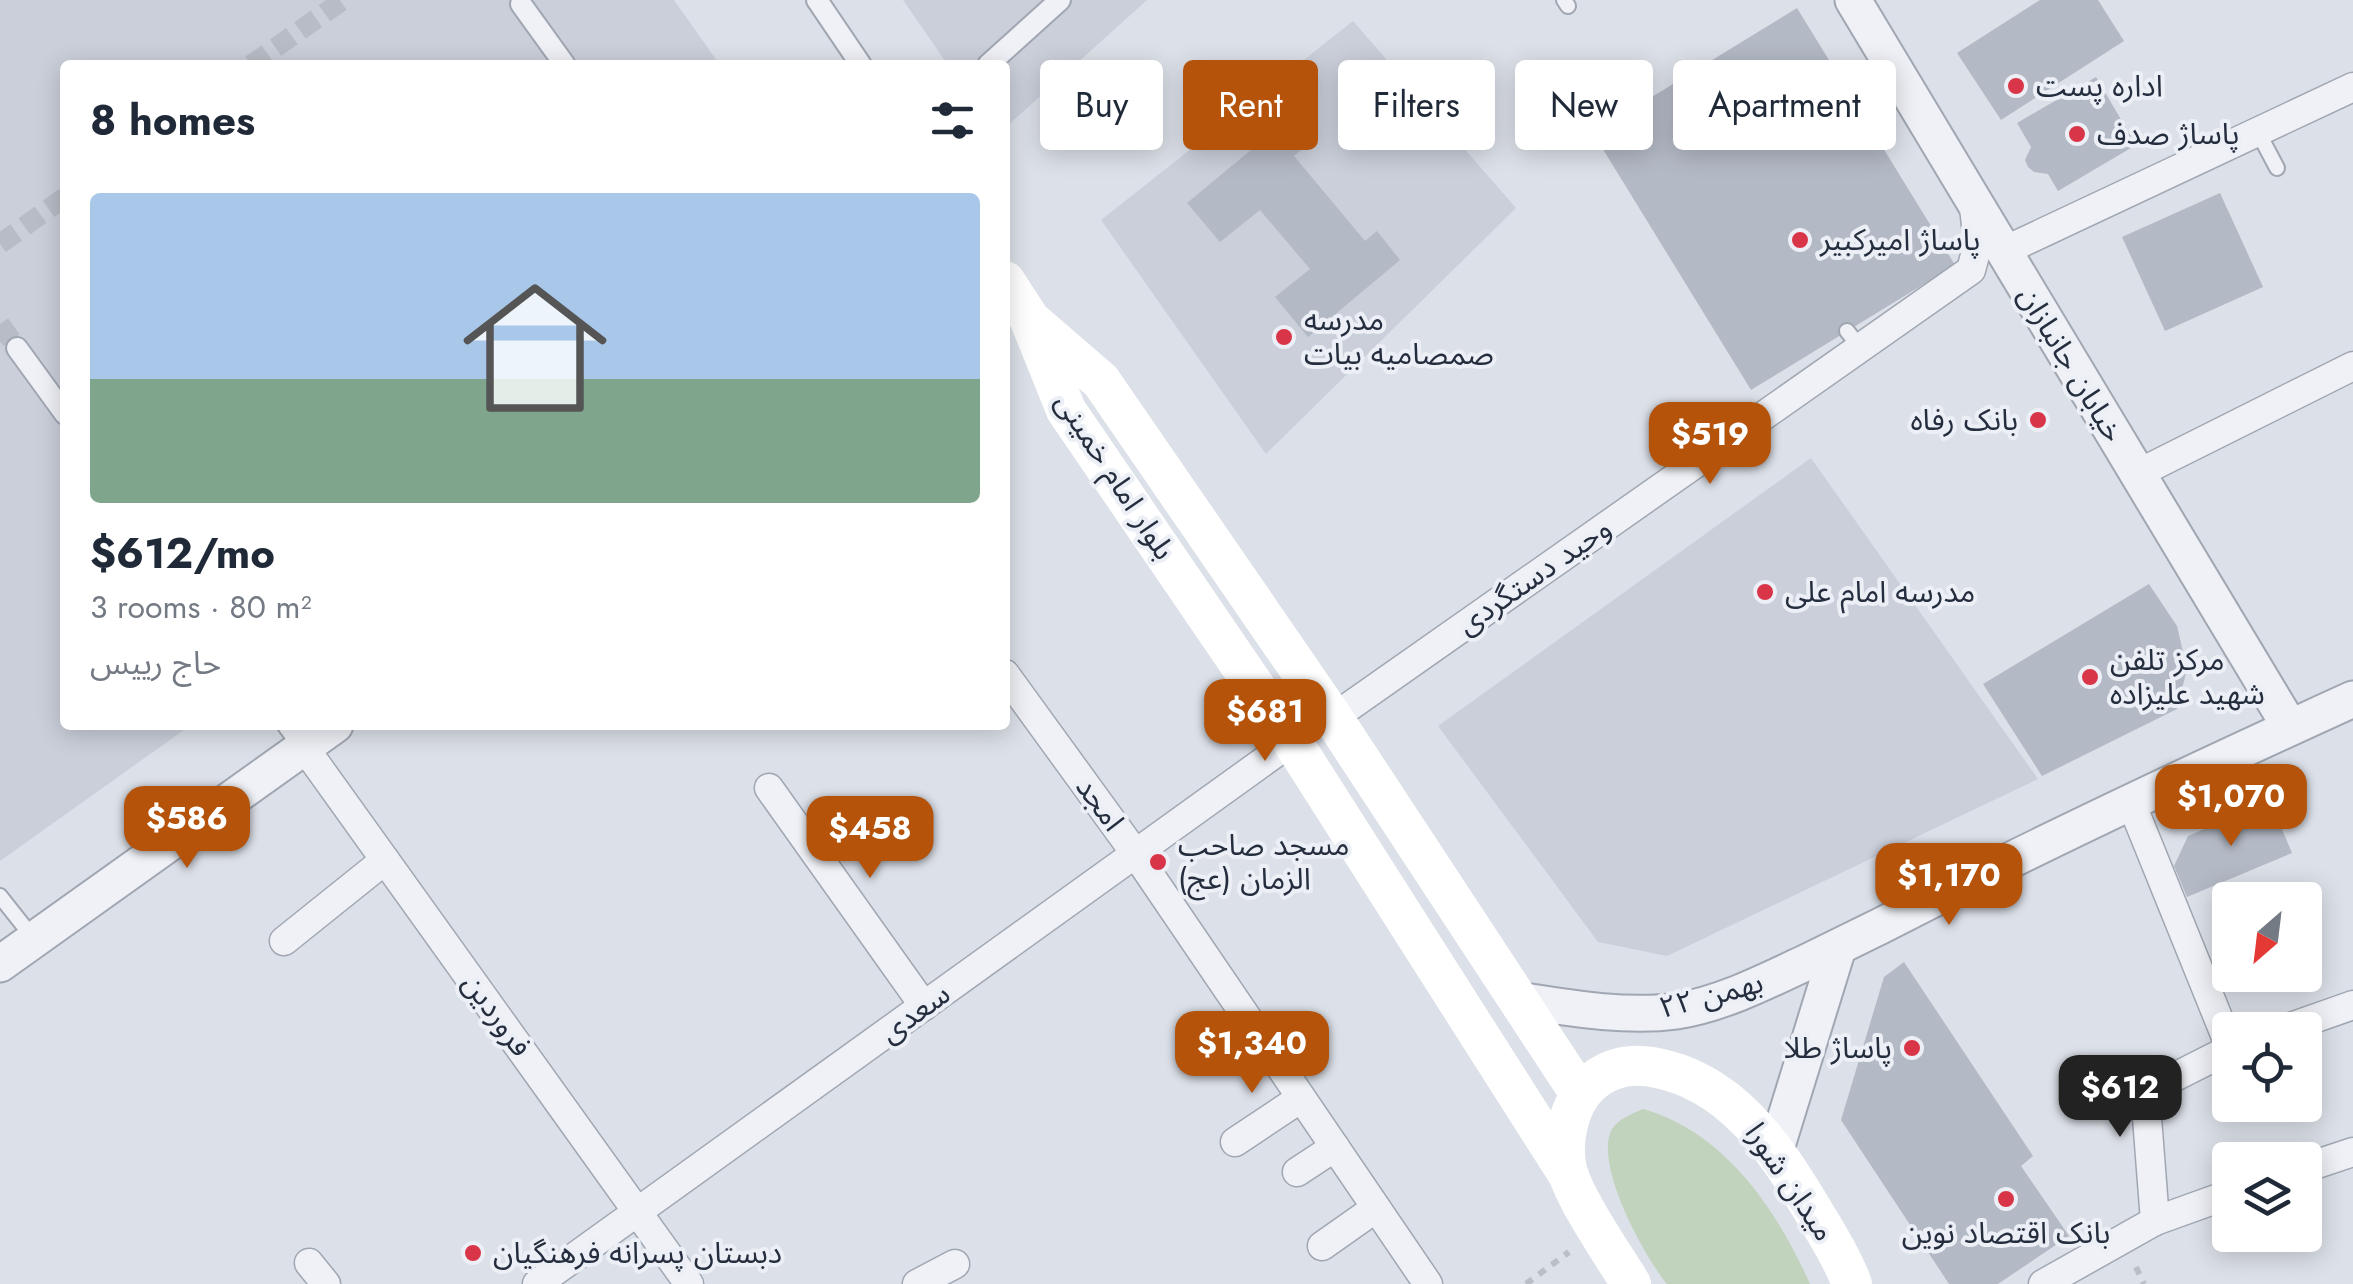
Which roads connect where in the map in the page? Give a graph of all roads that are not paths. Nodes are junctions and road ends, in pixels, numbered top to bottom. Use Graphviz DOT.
graph roads {
  1 [pos="817,0"];
  2 [pos="1060,0"];
  3 [pos="1853,0"];
  4 [pos="521,4"];
  5 [pos="561,60"];
  6 [pos="858,60"];
  7 [pos="994,60"];
  8 [pos="2353,87"];
  9 [pos="2258,132"];
  10 [pos="2276,168"];
  11 [pos="1973,199"];
  12 [pos="2004,251"];
  13 [pos="1010,289"];
  14 [pos="1029,318"];
  15 [pos="18,348"];
  16 [pos="2353,366"];
  17 [pos="60,407"];
  18 [pos="2137,474"];
  19 [pos="1010,681"];
  20 [pos="2353,699"];
  21 [pos="1333,718"];
  22 [pos="2290,728"];
  23 [pos="296,736"];
  24 [pos="1292,741"];
  25 [pos="769,788"];
  26 [pos="2130,800"];
  27 [pos="1135,854"];
  28 [pos="385,860"];
  29 [pos="0,896"];
  30 [pos="34,940"];
  31 [pos="284,940"];
  32 [pos="1838,948"];
  33 [pos="0,964"];
  34 [pos="1518,1000"];
  35 [pos="2353,1005"];
  36 [pos="924,1006"];
  37 [pos="2215,1012"];
  38 [pos="2322,1016"];
  39 [pos="2212,1057"];
  40 [pos="1580,1094"];
  41 [pos="1301,1098"];
  42 [pos="1235,1142"];
  43 [pos="1335,1148"];
  44 [pos="1775,1152"];
  45 [pos="2353,1152"];
  46 [pos="2322,1162"];
  47 [pos="1298,1172"];
  48 [pos="1568,1176"];
  49 [pos="2212,1200"];
  50 [pos="1376,1208"];
  51 [pos="638,1212"];
  52 [pos="2155,1220"];
  53 [pos="1322,1246"];
  54 [pos="955,1264"];
  55 [pos="545,1282"];
  56 [pos="689,1284"];
  57 [pos="918,1284"];
  58 [pos="1428,1284"];
  59 [pos="1631,1284"];
  60 [pos="1852,1284"];
  61 [pos="2043,1284"];
  1 -- 6 [label="street"];
  2 -- 7 [label="street"];
  3 -- 11 [label="street, خیابان جانبازان"];
  4 -- 5 [label="street"];
  8 -- 9 [label="street"];
  9 -- 10 [label="lane"];
  9 -- 12 [label="street"];
  11 -- 12 [label="street, خیابان جانبازان"];
  11 -- 21 [label="street, وحید دستگردی"];
  12 -- 18 [label="street, خیابان جانبازان"];
  13 -- 14 [label="main road"];
  14 -- 21 [label="main road, بلوار امام خمینی"];
  14 -- 24 [label="main road, بلوار امام خمینی"];
  15 -- 17 [label="street"];
  16 -- 18 [label="street"];
  18 -- 22 [label="street, خیابان جانبازان"];
  19 -- 27 [label="street, امجد"];
  20 -- 22 [label="street, ۲۲ بهمن"];
  21 -- 34 [label="main road, بلوار امام خمینی"];
  22 -- 26 [label="street, ۲۲ بهمن"];
  23 -- 28 [label="street, فروردین"];
  23 -- 30 [label="street"];
  24 -- 27 [label="street, سعدی"];
  24 -- 48 [label="main road, بلوار امام خمینی"];
  25 -- 36 [label="street"];
  26 -- 32 [label="street, ۲۲ بهمن"];
  26 -- 37 [label="street"];
  27 -- 36 [label="street, سعدی"];
  27 -- 41 [label="street, امجد"];
  28 -- 31 [label="street"];
  28 -- 51 [label="street, فروردین"];
  29 -- 30 [label="lane"];
  30 -- 33 [label="street"];
  32 -- 34 [label="street, ۲۲ بهمن"];
  32 -- 44 [label="street"];
  34 -- 40 [label="main road, بلوار امام خمینی"];
  35 -- 38 [label="street"];
  36 -- 51 [label="street, سعدی"];
  39 -- 52 [label="street"];
  40 -- 44 [label="main road, میدان شورا"];
  40 -- 48 [label="main road"];
  41 -- 42 [label="street"];
  41 -- 43 [label="street, امجد"];
  43 -- 47 [label="street"];
  43 -- 50 [label="street, امجد"];
  44 -- 60 [label="main road, میدان شورا"];
  45 -- 46 [label="street"];
  48 -- 59 [label="main road"];
  49 -- 52 [label="street"];
  50 -- 53 [label="street"];
  50 -- 58 [label="street, امجد"];
  51 -- 55 [label="street, سعدی"];
  51 -- 56 [label="street, فروردین"];
  52 -- 61 [label="street"];
  54 -- 57 [label="street"];
}
